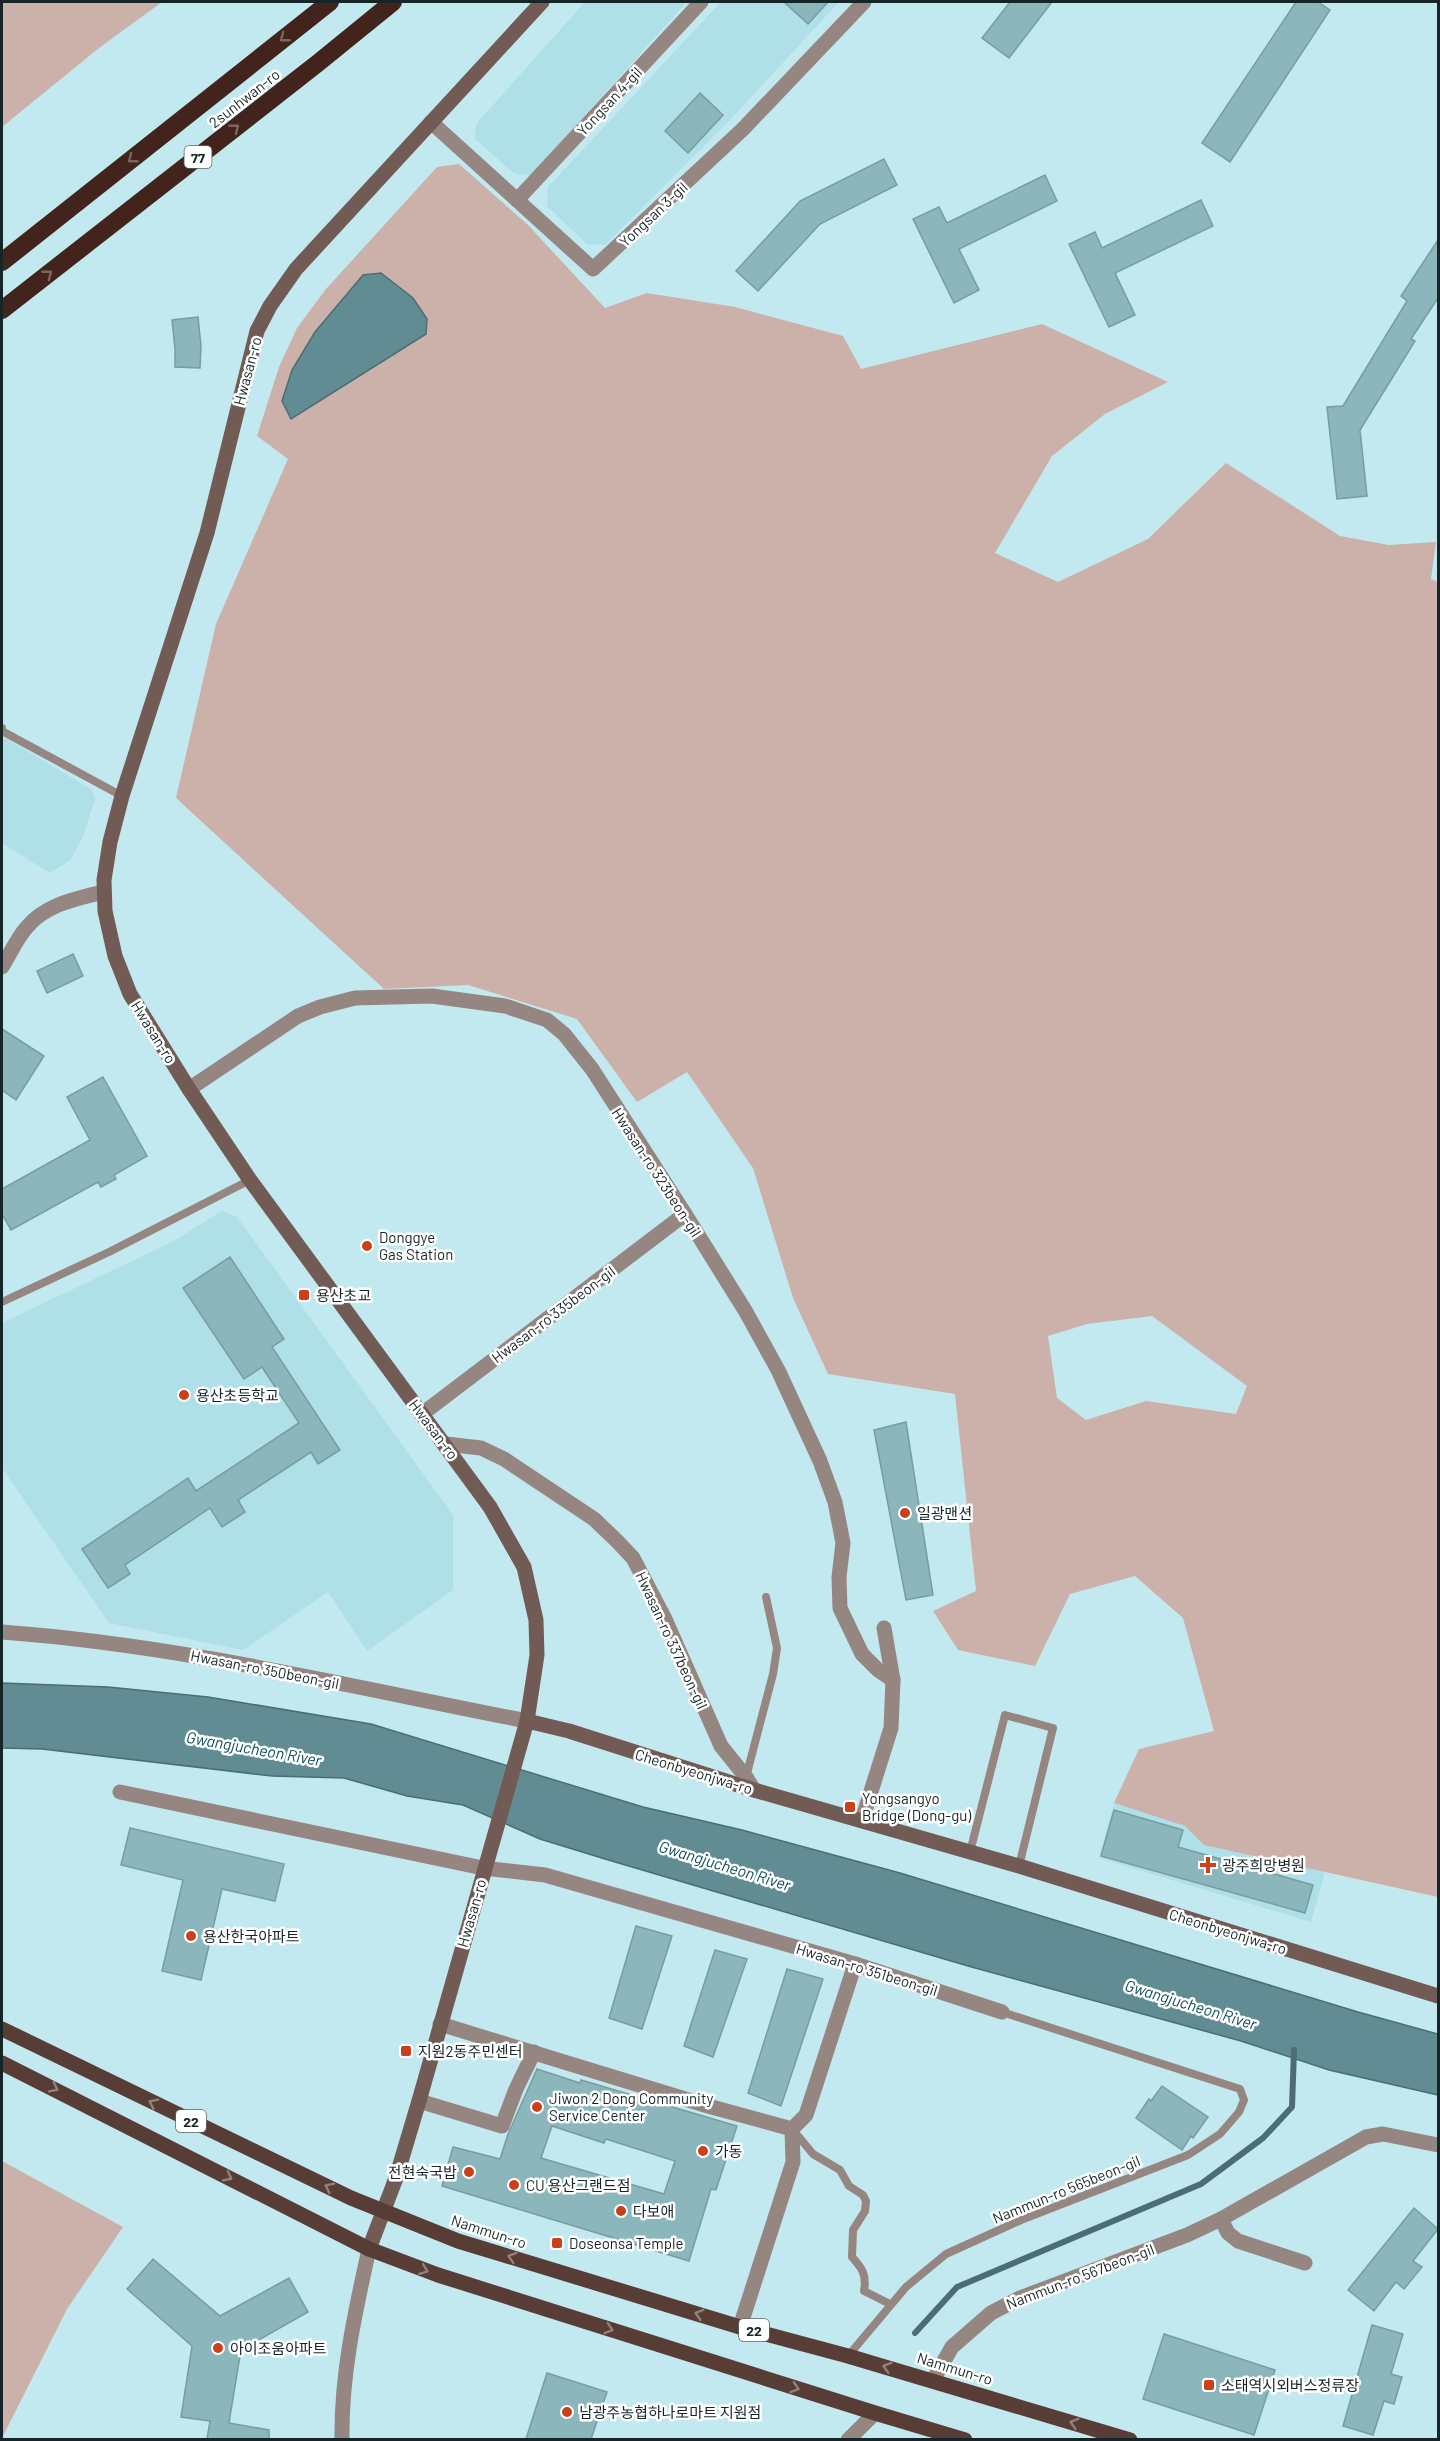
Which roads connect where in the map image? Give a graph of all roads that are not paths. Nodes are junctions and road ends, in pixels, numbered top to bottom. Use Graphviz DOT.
graph roads {
  1 [pos="330,2"];
  2 [pos="393,2"];
  3 [pos="542,2"];
  4 [pos="701,2"];
  5 [pos="864,2"];
  6 [pos="431,122"];
  7 [pos="517,200"];
  8 [pos="2,262"];
  9 [pos="2,310"];
  10 [pos="2,728"];
  11 [pos="122,796"];
  12 [pos="103,892"];
  13 [pos="2,967"];
  14 [pos="189,1089"];
  15 [pos="250,1180"];
  16 [pos="685,1214"];
  17 [pos="2,1302"];
  18 [pos="422,1414"];
  19 [pos="446,1444"];
  20 [pos="766,1598"];
  21 [pos="884,1628"];
  22 [pos="2,1632"];
  23 [pos="893,1680"];
  24 [pos="527,1721"];
  25 [pos="750,1783"];
  26 [pos="120,1792"];
  27 [pos="862,1820"];
  28 [pos="970,1852"];
  29 [pos="1019,1866"];
  30 [pos="483,1868"];
  31 [pos="855,1964"];
  32 [pos="1438,1996"];
  33 [pos="1002,2012"];
  34 [pos="440,2024"];
  35 [pos="2,2029"];
  36 [pos="534,2052"];
  37 [pos="2,2063"];
  38 [pos="1242,2095"];
  39 [pos="419,2101"];
  40 [pos="792,2129"];
  41 [pos="1438,2145"];
  42 [pos="382,2211"];
  43 [pos="1221,2219"];
  44 [pos="369,2249"];
  45 [pos="1305,2263"];
  46 [pos="890,2304"];
  47 [pos="741,2326"];
  48 [pos="848,2356"];
  49 [pos="933,2380"];
  50 [pos="875,2413"];
  51 [pos="342,2439"];
  52 [pos="848,2439"];
  53 [pos="965,2439"];
  54 [pos="1130,2439"];
  1 -- 8 [label="highway, 2sunhwan-ro, one-way"];
  9 -- 2 [label="highway, 2sunhwan-ro / 77, one-way"];
  3 -- 6 [label="main road, Hwasan-ro"];
  4 -- 7 [label="street, Yongsan 4-gil"];
  5 -- 7 [label="street, Yongsan 3-gil"];
  6 -- 7 [label="street, Yongsan 3-gil"];
  6 -- 11 [label="main road, Hwasan-ro"];
  10 -- 11 [label="lane"];
  11 -- 12 [label="main road, Hwasan-ro"];
  12 -- 13 [label="street"];
  12 -- 14 [label="main road, Hwasan-ro"];
  14 -- 15 [label="main road, Hwasan-ro"];
  14 -- 16 [label="street, Hwasan-ro 323beon-gil"];
  15 -- 17 [label="lane"];
  15 -- 18 [label="main road, Hwasan-ro"];
  16 -- 18 [label="street, Hwasan-ro 335beon-gil"];
  16 -- 23 [label="street, Hwasan-ro 323beon-gil"];
  18 -- 19 [label="main road, Hwasan-ro"];
  19 -- 24 [label="main road, Hwasan-ro"];
  19 -- 25 [label="street, Hwasan-ro 337beon-gil"];
  20 -- 25 [label="lane, Cheonbyeonjwa-ro"];
  21 -- 23 [label="street"];
  22 -- 24 [label="street, Hwasan-ro 350beon-gil"];
  23 -- 27 [label="street"];
  24 -- 25 [label="main road, Cheonbyeonjwa-ro"];
  24 -- 30 [label="main road, Hwasan-ro"];
  25 -- 27 [label="main road, Cheonbyeonjwa-ro"];
  26 -- 30 [label="street, Hwasan-ro 351beon-gil"];
  27 -- 28 [label="main road, Cheonbyeonjwa-ro"];
  28 -- 29 [label="main road, Cheonbyeonjwa-ro"];
  28 -- 29 [label="lane"];
  29 -- 32 [label="main road, Cheonbyeonjwa-ro"];
  30 -- 31 [label="street, Hwasan-ro 351beon-gil"];
  30 -- 34 [label="main road, Hwasan-ro"];
  31 -- 33 [label="street, Hwasan-ro 351beon-gil"];
  31 -- 40 [label="street"];
  33 -- 38 [label="lane, Hwasan-ro 351beon-gil"];
  34 -- 36 [label="street"];
  34 -- 39 [label="main road, Hwasan-ro"];
  42 -- 35 [label="main road, Nammun-ro / 22, one-way"];
  36 -- 39 [label="street"];
  36 -- 40 [label="street"];
  37 -- 44 [label="main road, 22, one-way"];
  38 -- 46 [label="lane, Nammun-ro 565beon-gil"];
  39 -- 42 [label="main road, Hwasan-ro"];
  40 -- 46 [label="lane"];
  40 -- 47 [label="street"];
  41 -- 43 [label="street, Nammun-ro 567beon-gil"];
  42 -- 44 [label="main road, Hwasan-ro"];
  47 -- 42 [label="main road, Nammun-ro / 22, one-way"];
  43 -- 45 [label="street"];
  43 -- 49 [label="street, Nammun-ro 567beon-gil"];
  44 -- 50 [label="main road, 22, one-way"];
  44 -- 51 [label="street"];
  46 -- 48 [label="lane, Nammun-ro 565beon-gil"];
  47 -- 48 [label="main road, Nammun-ro / 22"];
  49 -- 48 [label="main road, Nammun-ro / 22, one-way"];
  54 -- 49 [label="main road, Nammun-ro / 22, one-way"];
  50 -- 52 [label="street"];
  50 -- 53 [label="main road, 22"];
}
